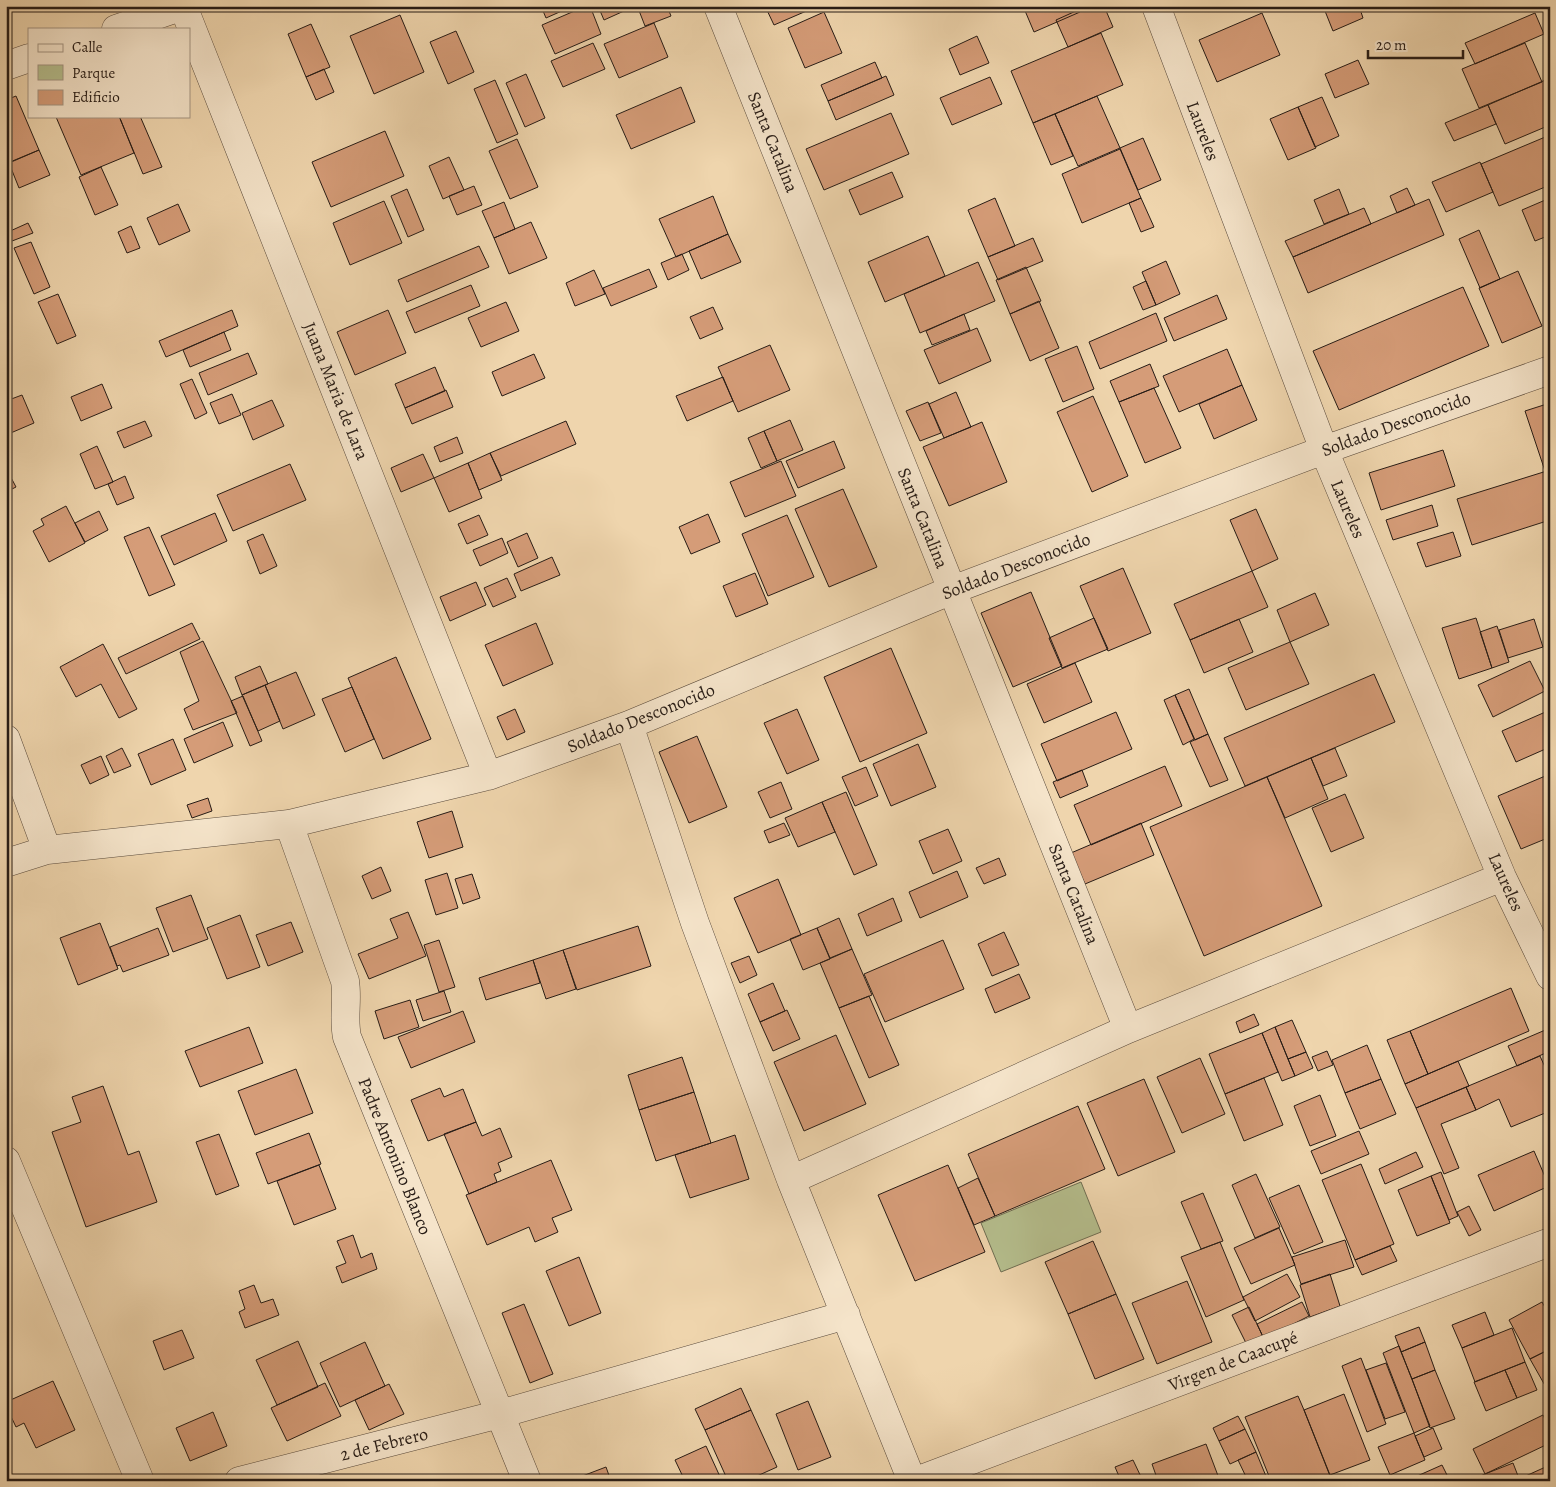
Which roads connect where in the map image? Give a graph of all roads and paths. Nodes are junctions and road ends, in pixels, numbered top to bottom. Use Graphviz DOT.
graph roads {
  1 [pos="183,6"];
  2 [pos="718,6"];
  3 [pos="1156,6"];
  4 [pos="119,28"];
  5 [pos="28,58"];
  6 [pos="6,66"];
  7 [pos="1550,370"];
  8 [pos="1324,450"];
  9 [pos="952,590"];
  10 [pos="629,725"];
  11 [pos="6,739"];
  12 [pos="488,776"];
  13 [pos="289,824"];
  14 [pos="47,850"];
  15 [pos="6,863"];
  16 [pos="1502,877"];
  17 [pos="1550,976"];
  18 [pos="1128,1029"];
  19 [pos="6,1162"];
  20 [pos="791,1180"];
  21 [pos="1550,1242"];
  22 [pos="846,1315"];
  23 [pos="500,1414"];
  24 [pos="140,1481"];
  25 [pos="239,1481"];
  26 [pos="527,1481"];
  27 [pos="914,1481"];
  1 -- 4 [label="street"];
  1 -- 12 [label="street, Juana Maria de Lara"];
  2 -- 9 [label="street, Santa Catalina"];
  3 -- 8 [label="street, Laureles"];
  5 -- 6 [label="street"];
  7 -- 8 [label="street, Soldado Desconocido"];
  8 -- 9 [label="street, Soldado Desconocido"];
  8 -- 16 [label="street, Laureles"];
  9 -- 10 [label="street, Soldado Desconocido"];
  9 -- 18 [label="street, Santa Catalina"];
  10 -- 12 [label="street, Soldado Desconocido"];
  10 -- 20 [label="street"];
  11 -- 14 [label="street"];
  12 -- 13 [label="street, Soldado Desconocido"];
  13 -- 14 [label="street, Soldado Desconocido"];
  13 -- 23 [label="street, Padre Antonino Blanco"];
  14 -- 15 [label="street, Soldado Desconocido"];
  16 -- 17 [label="street, Laureles"];
  16 -- 18 [label="street"];
  18 -- 20 [label="street"];
  19 -- 24 [label="street"];
  20 -- 22 [label="street"];
  21 -- 27 [label="street, Virgen de Caacupé"];
  22 -- 23 [label="street, 2 de Febrero"];
  22 -- 27 [label="street"];
  23 -- 25 [label="street, 2 de Febrero"];
  23 -- 26 [label="street, Padre Antonino Blanco"];
}
